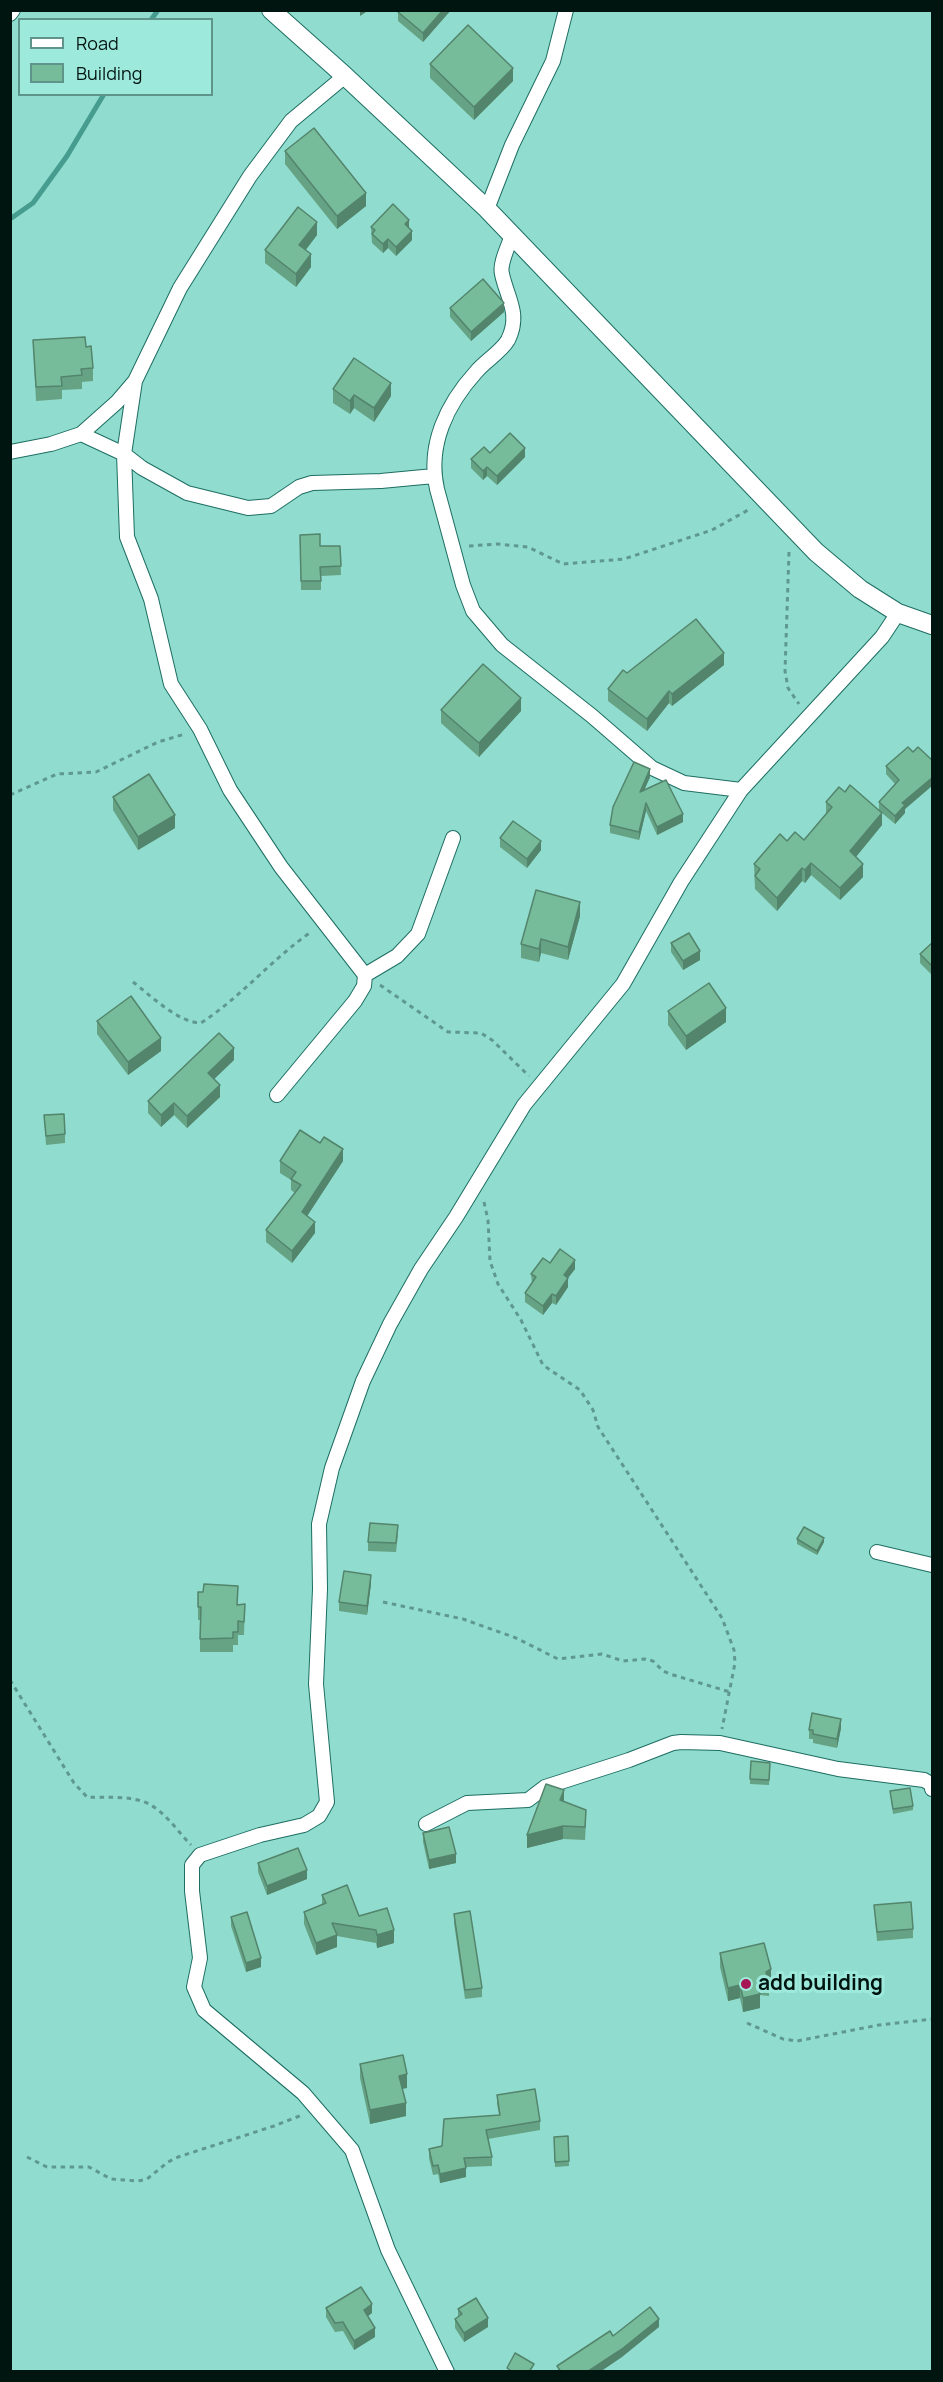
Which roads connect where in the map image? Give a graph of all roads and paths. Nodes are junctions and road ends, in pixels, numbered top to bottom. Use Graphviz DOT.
graph roads {
  1 [pos="271,10"];
  2 [pos="566,10"];
  3 [pos="345,76"];
  4 [pos="487,209"];
  5 [pos="512,235"];
  6 [pos="135,381"];
  7 [pos="81,435"];
  8 [pos="10,452"];
  9 [pos="124,454"];
  10 [pos="434,476"];
  11 [pos="766,500"];
  12 [pos="790,526"];
  13 [pos="452,546"];
  14 [pos="898,613"];
  15 [pos="933,626"];
  16 [pos="810,716"];
  17 [pos="201,729"];
  18 [pos="741,790"];
  19 [pos="10,795"];
  20 [pos="453,838"];
  21 [pos="324,922"];
  22 [pos="365,975"];
  23 [pos="133,982"];
  24 [pos="540,1088"];
  25 [pos="278,1095"];
  26 [pos="483,1174"];
  27 [pos="876,1552"];
  28 [pos="933,1564"];
  29 [pos="383,1602"];
  30 [pos="10,1680"];
  31 [pos="730,1692"];
  32 [pos="720,1743"];
  33 [pos="933,1789"];
  34 [pos="426,1824"];
  35 [pos="200,1855"];
  36 [pos="933,2019"];
  37 [pos="747,2023"];
  38 [pos="316,2109"];
  39 [pos="27,2157"];
  40 [pos="447,2372"];
  1 -- 3 [label="street"];
  2 -- 4 [label="street"];
  3 -- 4 [label="street"];
  3 -- 6 [label="street"];
  4 -- 5 [label="street"];
  5 -- 10 [label="street"];
  5 -- 11 [label="street"];
  6 -- 7 [label="street"];
  6 -- 9 [label="street"];
  7 -- 8 [label="street"];
  7 -- 9 [label="street"];
  9 -- 10 [label="street"];
  9 -- 17 [label="street"];
  10 -- 13 [label="street"];
  11 -- 12 [label="street"];
  11 -- 13 [label="path"];
  12 -- 14 [label="street"];
  12 -- 16 [label="path"];
  13 -- 18 [label="street"];
  14 -- 15 [label="street"];
  14 -- 16 [label="street"];
  16 -- 18 [label="street"];
  17 -- 19 [label="path"];
  17 -- 21 [label="street"];
  18 -- 24 [label="street"];
  20 -- 22 [label="street"];
  21 -- 22 [label="street"];
  21 -- 23 [label="path"];
  22 -- 24 [label="path"];
  22 -- 25 [label="street"];
  24 -- 26 [label="street"];
  26 -- 31 [label="path"];
  26 -- 35 [label="street"];
  27 -- 28 [label="street"];
  29 -- 31 [label="path"];
  30 -- 35 [label="path"];
  31 -- 32 [label="path"];
  32 -- 33 [label="street"];
  32 -- 34 [label="street"];
  35 -- 38 [label="street"];
  36 -- 37 [label="path"];
  38 -- 39 [label="path"];
  38 -- 40 [label="street"];
}
